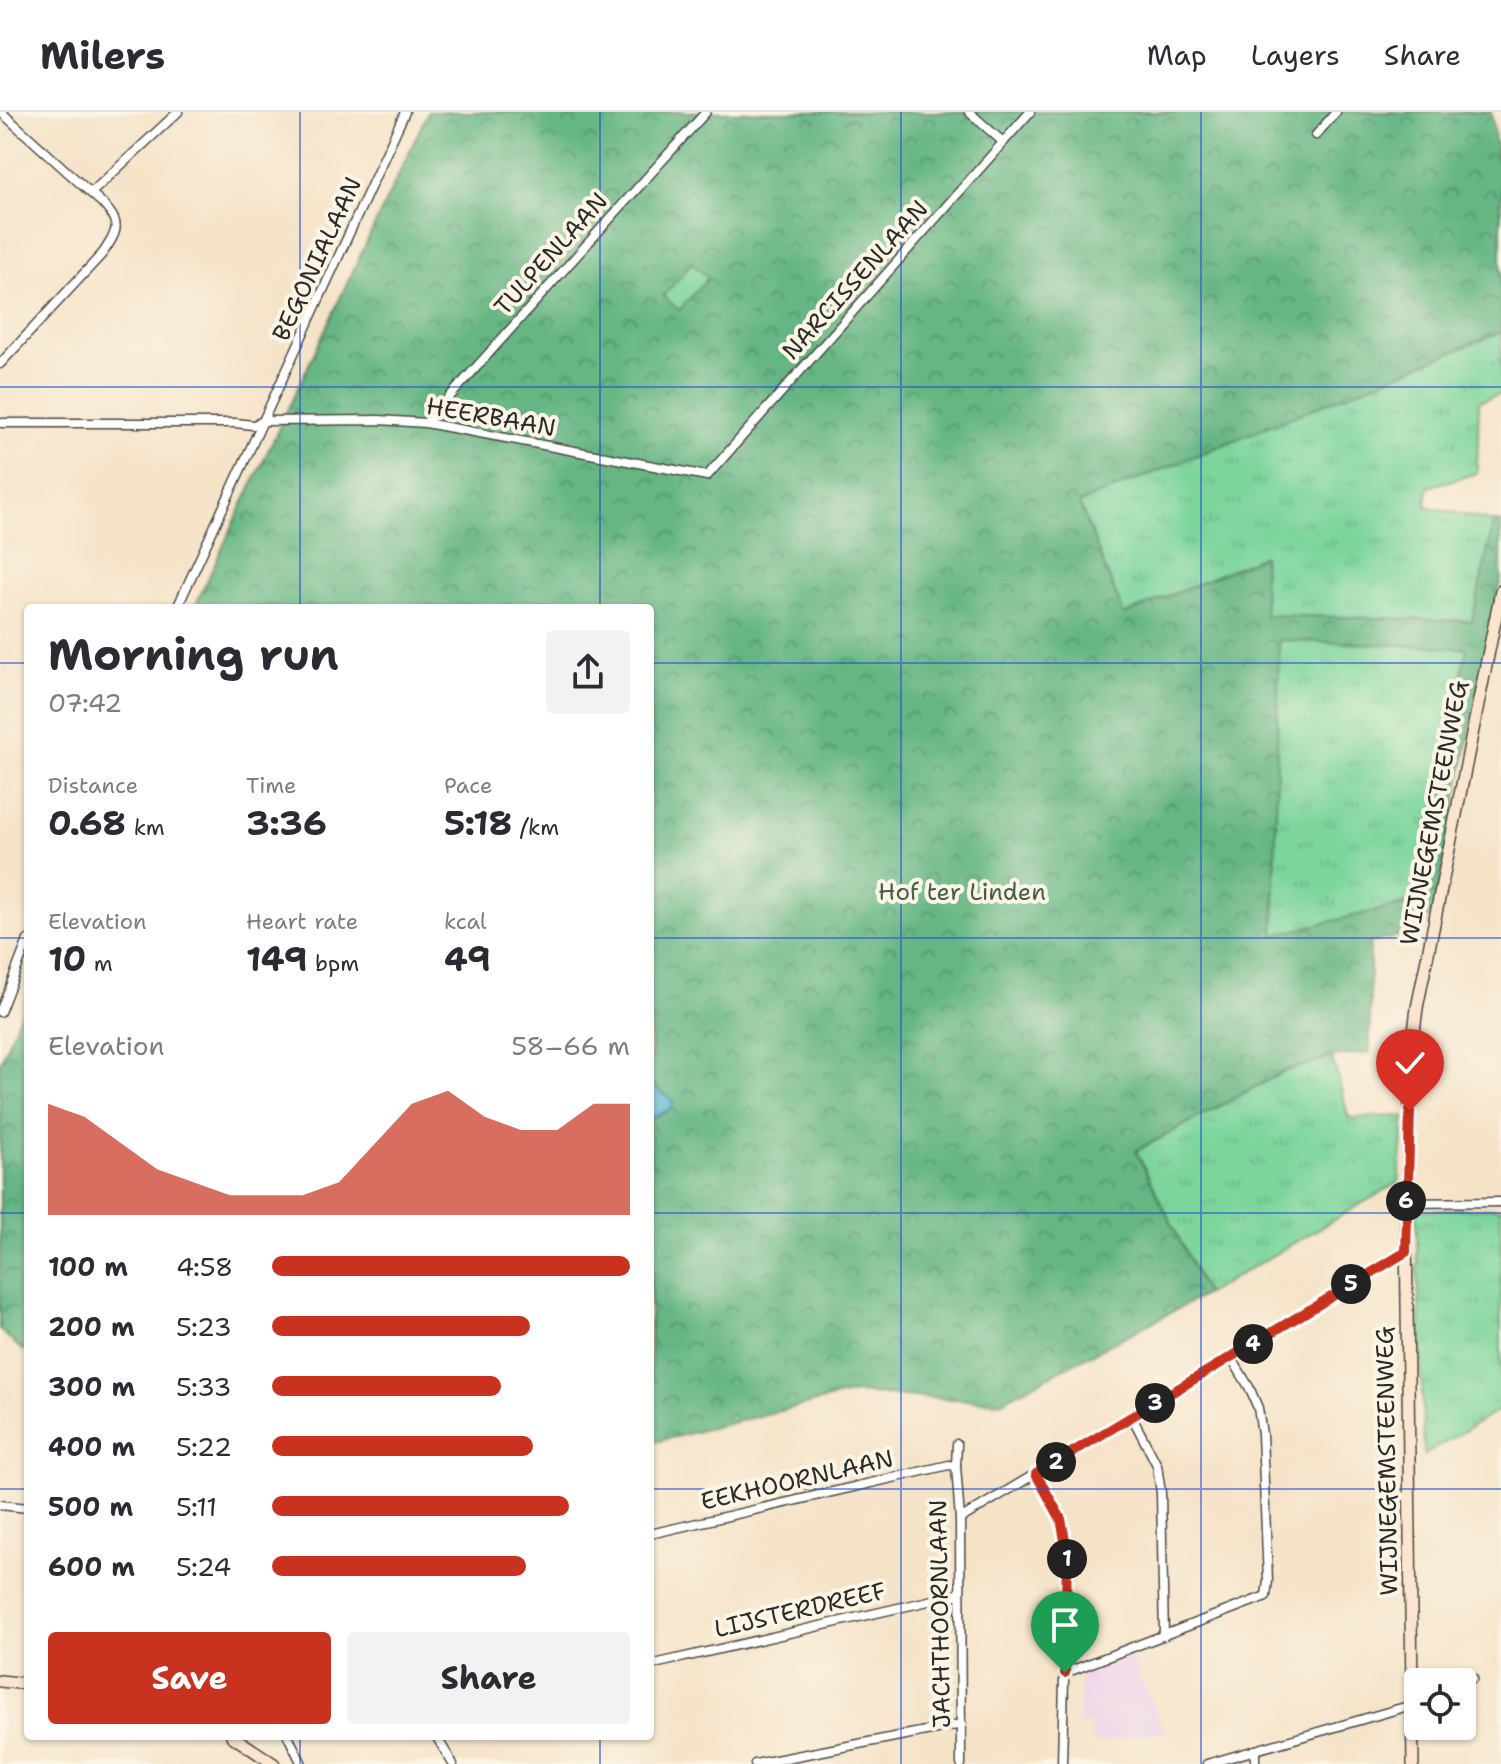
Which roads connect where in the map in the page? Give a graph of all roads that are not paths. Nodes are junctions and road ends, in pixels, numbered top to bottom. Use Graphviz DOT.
graph roads {
  1 [pos="1,112"];
  2 [pos="178,112"];
  3 [pos="405,112"];
  4 [pos="706,112"];
  5 [pos="969,112"];
  6 [pos="1030,112"];
  7 [pos="1336,112"];
  8 [pos="1316,135"];
  9 [pos="1003,142"];
  10 [pos="91,193"];
  11 [pos="0,364"];
  12 [pos="264,421"];
  13 [pos="0,423"];
  14 [pos="426,423"];
  15 [pos="709,475"];
  16 [pos="1501,591"];
  17 [pos="179,604"];
  18 [pos="24,950"];
  19 [pos="0,1012"];
  20 [pos="1501,1202"];
  21 [pos="1406,1203"];
  22 [pos="1406,1252"];
  23 [pos="1231,1357"];
  24 [pos="1132,1417"];
  25 [pos="957,1444"];
  26 [pos="954,1466"];
  27 [pos="1036,1474"];
  28 [pos="0,1505"];
  29 [pos="24,1508"];
  30 [pos="960,1519"];
  31 [pos="654,1533"];
  32 [pos="959,1594"];
  33 [pos="1164,1636"];
  34 [pos="654,1664"];
  35 [pos="1413,1668"];
  36 [pos="1065,1673"];
  37 [pos="0,1681"];
  38 [pos="24,1684"];
  39 [pos="1404,1700"];
  40 [pos="962,1724"];
  41 [pos="238,1740"];
  42 [pos="294,1740"];
  43 [pos="438,1740"];
  44 [pos="1413,1740"];
  45 [pos="1255,1750"];
  46 [pos="274,1764"];
  47 [pos="302,1764"];
  48 [pos="453,1764"];
  49 [pos="755,1764"];
  50 [pos="961,1764"];
  51 [pos="1062,1764"];
  52 [pos="1207,1764"];
  53 [pos="1255,1764"];
  54 [pos="1413,1764"];
  1 -- 10 [label="street"];
  2 -- 10 [label="street"];
  3 -- 12 [label="street, BEGONIALAAN"];
  4 -- 14 [label="street, TULPENLAAN"];
  5 -- 9 [label="street"];
  6 -- 9 [label="street, NARCISSENLAAN"];
  7 -- 8 [label="street"];
  9 -- 15 [label="street, NARCISSENLAAN"];
  10 -- 11 [label="street"];
  12 -- 13 [label="street, HEERBAAN"];
  12 -- 14 [label="street, HEERBAAN"];
  12 -- 17 [label="street, BEGONIALAAN"];
  14 -- 15 [label="street, HEERBAAN"];
  16 -- 21 [label="street, WIJNEGEMSTEENWEG"];
  18 -- 19 [label="street"];
  20 -- 21 [label="street"];
  21 -- 22 [label="street, WIJNEGEMSTEENWEG"];
  22 -- 23 [label="street"];
  22 -- 35 [label="street, WIJNEGEMSTEENWEG"];
  23 -- 24 [label="street"];
  23 -- 33 [label="street"];
  24 -- 27 [label="street"];
  24 -- 33 [label="street"];
  25 -- 26 [label="street, JACHTHOORNLAAN"];
  26 -- 30 [label="street, JACHTHOORNLAAN"];
  26 -- 31 [label="street, EEKHOORNLAAN"];
  27 -- 30 [label="street"];
  27 -- 36 [label="street"];
  28 -- 29 [label="street"];
  30 -- 32 [label="street, JACHTHOORNLAAN"];
  32 -- 34 [label="street, LIJSTERDREEF"];
  32 -- 40 [label="street, JACHTHOORNLAAN"];
  33 -- 36 [label="street"];
  36 -- 51 [label="street"];
  37 -- 38 [label="street"];
  39 -- 45 [label="street"];
  40 -- 49 [label="street"];
  40 -- 50 [label="street, JACHTHOORNLAAN"];
  41 -- 46 [label="street"];
  42 -- 47 [label="street"];
  43 -- 48 [label="street"];
  44 -- 54 [label="street, WIJNEGEMSTEENWEG"];
  45 -- 52 [label="street"];
  45 -- 53 [label="street"];
}
